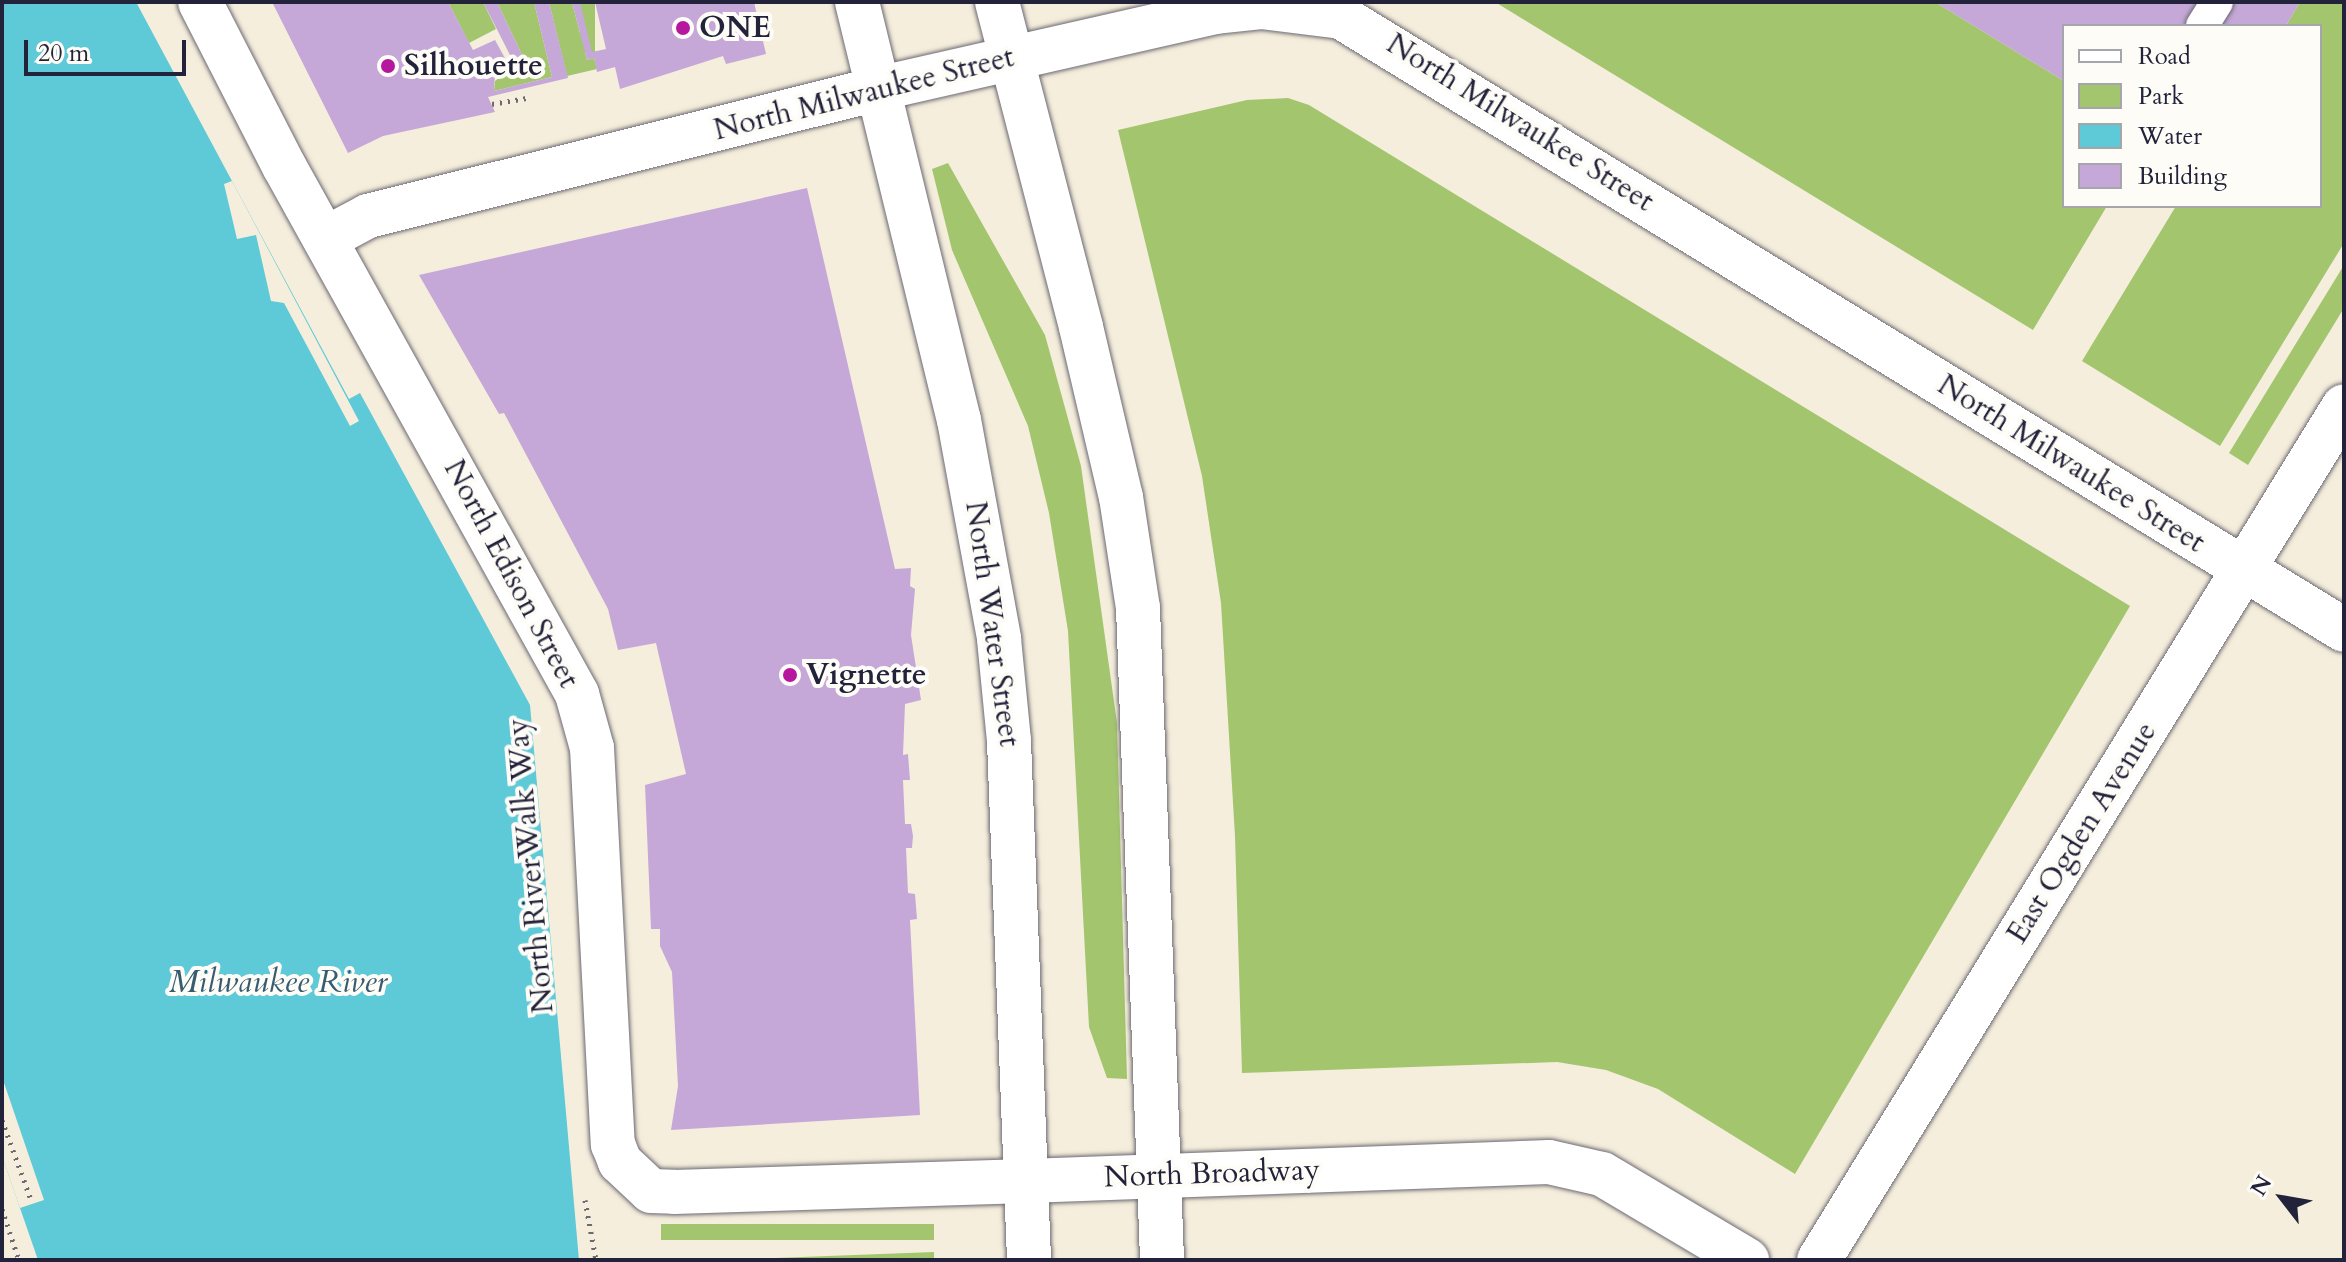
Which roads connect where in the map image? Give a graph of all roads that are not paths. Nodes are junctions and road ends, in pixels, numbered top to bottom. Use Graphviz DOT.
graph roads {
  1 [pos="200,2"];
  2 [pos="857,2"];
  3 [pos="997,2"];
  4 [pos="2217,2"];
  5 [pos="1314,6"];
  6 [pos="2203,24"];
  7 [pos="1011,56"];
  8 [pos="877,89"];
  9 [pos="325,239"];
  10 [pos="2344,406"];
  11 [pos="2243,570"];
  12 [pos="2344,630"];
  13 [pos="1161,1176"];
  14 [pos="1027,1181"];
  15 [pos="651,1191"];
  16 [pos="1029,1260"];
  17 [pos="1162,1260"];
  18 [pos="1747,1260"];
  19 [pos="1819,1260"];
  1 -- 9 [label="street, North Edison Street"];
  2 -- 8 [label="street, North Water Street"];
  3 -- 7 [label="street"];
  4 -- 6 [label="lane"];
  5 -- 7 [label="street, North Milwaukee Street"];
  5 -- 11 [label="street, North Milwaukee Street"];
  7 -- 8 [label="street, North Milwaukee Street"];
  7 -- 13 [label="street"];
  8 -- 9 [label="street, North Milwaukee Street"];
  8 -- 14 [label="street, North Water Street"];
  9 -- 15 [label="street, North Edison Street"];
  10 -- 11 [label="street, East Ogden Avenue"];
  11 -- 12 [label="street, North Milwaukee Street"];
  11 -- 19 [label="street, East Ogden Avenue"];
  13 -- 14 [label="street, North Broadway"];
  13 -- 17 [label="street"];
  13 -- 18 [label="street, North Broadway"];
  14 -- 15 [label="street, North Broadway"];
  14 -- 16 [label="street, North Water Street"];
}
